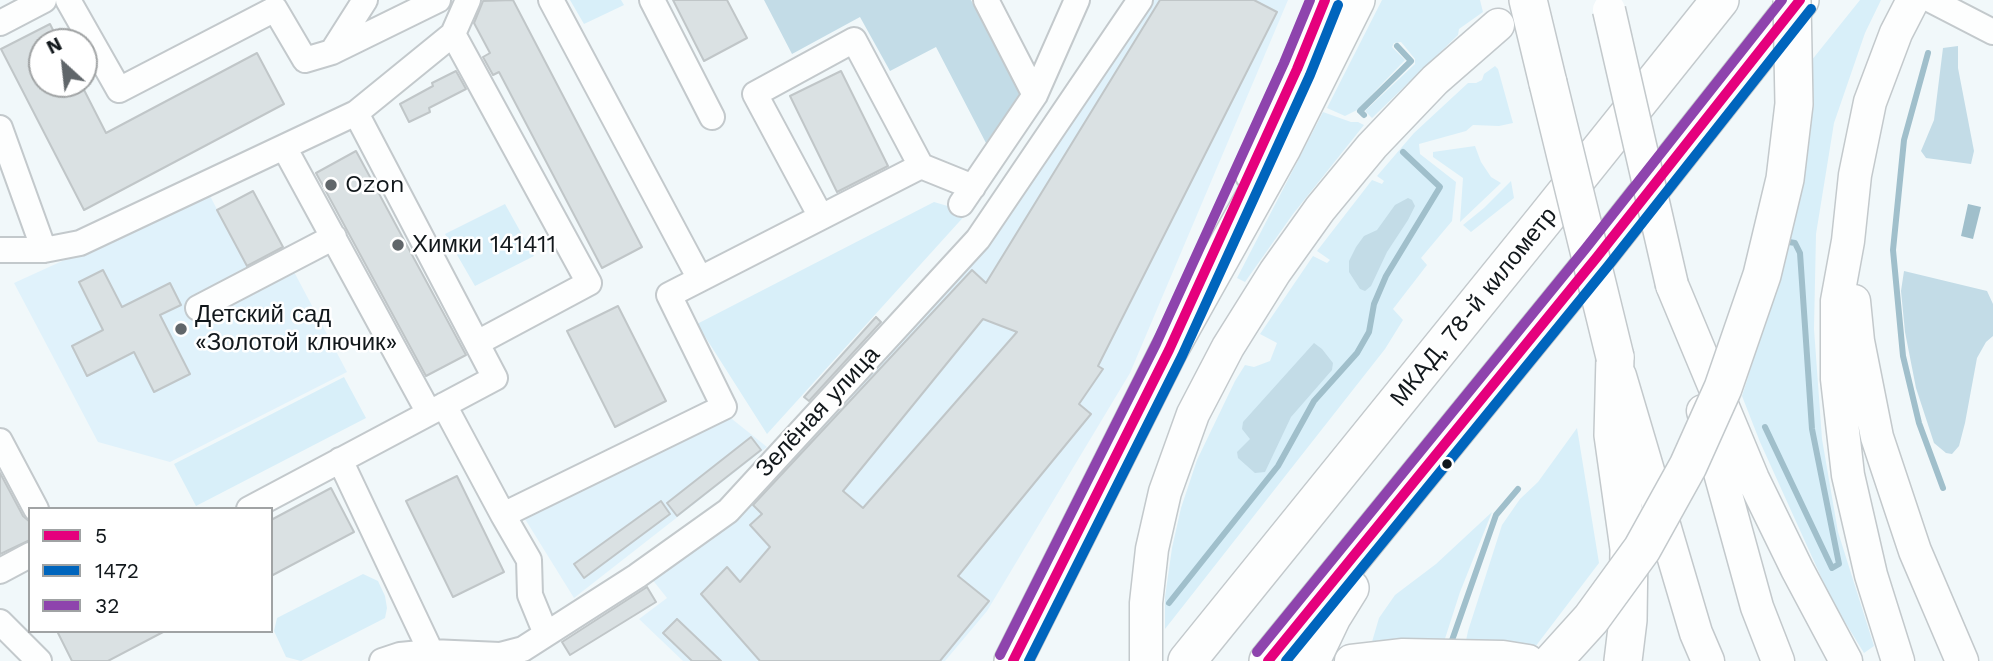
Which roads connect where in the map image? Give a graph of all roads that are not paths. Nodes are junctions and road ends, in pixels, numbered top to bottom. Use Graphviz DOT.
graph roads {
  1 [pos="44,0"];
  2 [pos="68,0"];
  3 [pos="365,0"];
  4 [pos="438,0"];
  5 [pos="468,0"];
  6 [pos="551,0"];
  7 [pos="652,0"];
  8 [pos="986,0"];
  9 [pos="1077,0"];
  10 [pos="1140,0"];
  11 [pos="1325,0"];
  12 [pos="1356,0"];
  13 [pos="1528,0"];
  14 [pos="1720,0"];
  15 [pos="1792,0"];
  16 [pos="1800,0"];
  17 [pos="1913,0"];
  18 [pos="1931,0"];
  19 [pos="277,4"];
  20 [pos="1608,5"];
  21 [pos="0,23"];
  22 [pos="1498,24"];
  23 [pos="1993,32"];
  24 [pos="453,34"];
  25 [pos="332,52"];
  26 [pos="1035,95"];
  27 [pos="356,113"];
  28 [pos="712,117"];
  29 [pos="0,128"];
  30 [pos="284,147"];
  31 [pos="921,166"];
  32 [pos="821,217"];
  33 [pos="334,237"];
  34 [pos="1848,241"];
  35 [pos="0,250"];
  36 [pos="44,250"];
  37 [pos="700,279"];
  38 [pos="1672,285"];
  39 [pos="198,308"];
  40 [pos="477,343"];
  41 [pos="1169,350"];
  42 [pos="1615,357"];
  43 [pos="436,409"];
  44 [pos="0,441"];
  45 [pos="340,460"];
  46 [pos="1424,468"];
  47 [pos="35,507"];
  48 [pos="253,507"];
  49 [pos="503,515"];
  50 [pos="28,556"];
  51 [pos="0,571"];
  52 [pos="14,627"];
  53 [pos="546,634"];
  54 [pos="431,652"];
  55 [pos="39,661"];
  56 [pos="382,661"];
  57 [pos="1013,661"];
  58 [pos="1146,661"];
  59 [pos="1186,661"];
  60 [pos="1268,661"];
  61 [pos="1311,661"];
  62 [pos="1351,661"];
  63 [pos="1528,661"];
  64 [pos="1553,661"];
  65 [pos="1623,661"];
  66 [pos="1707,661"];
  67 [pos="1778,661"];
  68 [pos="1846,661"];
  69 [pos="1898,661"];
  70 [pos="1962,661"];
  1 -- 21 [label="street"];
  2 -- 19 [label="street"];
  3 -- 25 [label="street"];
  4 -- 25 [label="street"];
  5 -- 24 [label="street"];
  6 -- 37 [label="street"];
  7 -- 28 [label="street"];
  8 -- 26 [label="street"];
  9 -- 26 [label="street"];
  10 -- 53 [label="street, Зелёная улица"];
  11 -- 41 [label="street"];
  12 -- 41 [label="highway"];
  13 -- 42 [label="highway, bridge"];
  14 -- 59 [label="highway, МКАД, 78-й километр"];
  15 -- 64 [label="highway, bridge"];
  16 -- 46 [label="highway"];
  17 -- 34 [label="main road"];
  18 -- 23 [label="street"];
  19 -- 25 [label="street"];
  20 -- 38 [label="main road, bridge"];
  22 -- 58 [label="main road"];
  24 -- 27 [label="street"];
  24 -- 40 [label="street"];
  26 -- 31 [label="street"];
  27 -- 30 [label="street"];
  27 -- 40 [label="street"];
  29 -- 36 [label="street"];
  30 -- 33 [label="street"];
  30 -- 36 [label="street"];
  31 -- 32 [label="street"];
  31 -- 32 [label="street"];
  32 -- 37 [label="street"];
  33 -- 39 [label="street"];
  33 -- 43 [label="street"];
  34 -- 69 [label="main road"];
  34 -- 70 [label="main road"];
  35 -- 36 [label="street"];
  37 -- 49 [label="street"];
  38 -- 67 [label="main road"];
  38 -- 68 [label="main road"];
  40 -- 43 [label="street"];
  41 -- 57 [label="highway"];
  42 -- 65 [label="highway"];
  42 -- 66 [label="main road"];
  43 -- 45 [label="street"];
  43 -- 49 [label="street"];
  44 -- 47 [label="street"];
  45 -- 48 [label="street"];
  45 -- 54 [label="street"];
  46 -- 60 [label="highway"];
  46 -- 61 [label="highway"];
  49 -- 53 [label="street"];
  50 -- 51 [label="street"];
  52 -- 55 [label="street"];
  53 -- 54 [label="street, Зелёная улица"];
  54 -- 56 [label="street, Зелёная улица"];
  62 -- 63 [label="main road"];
}
